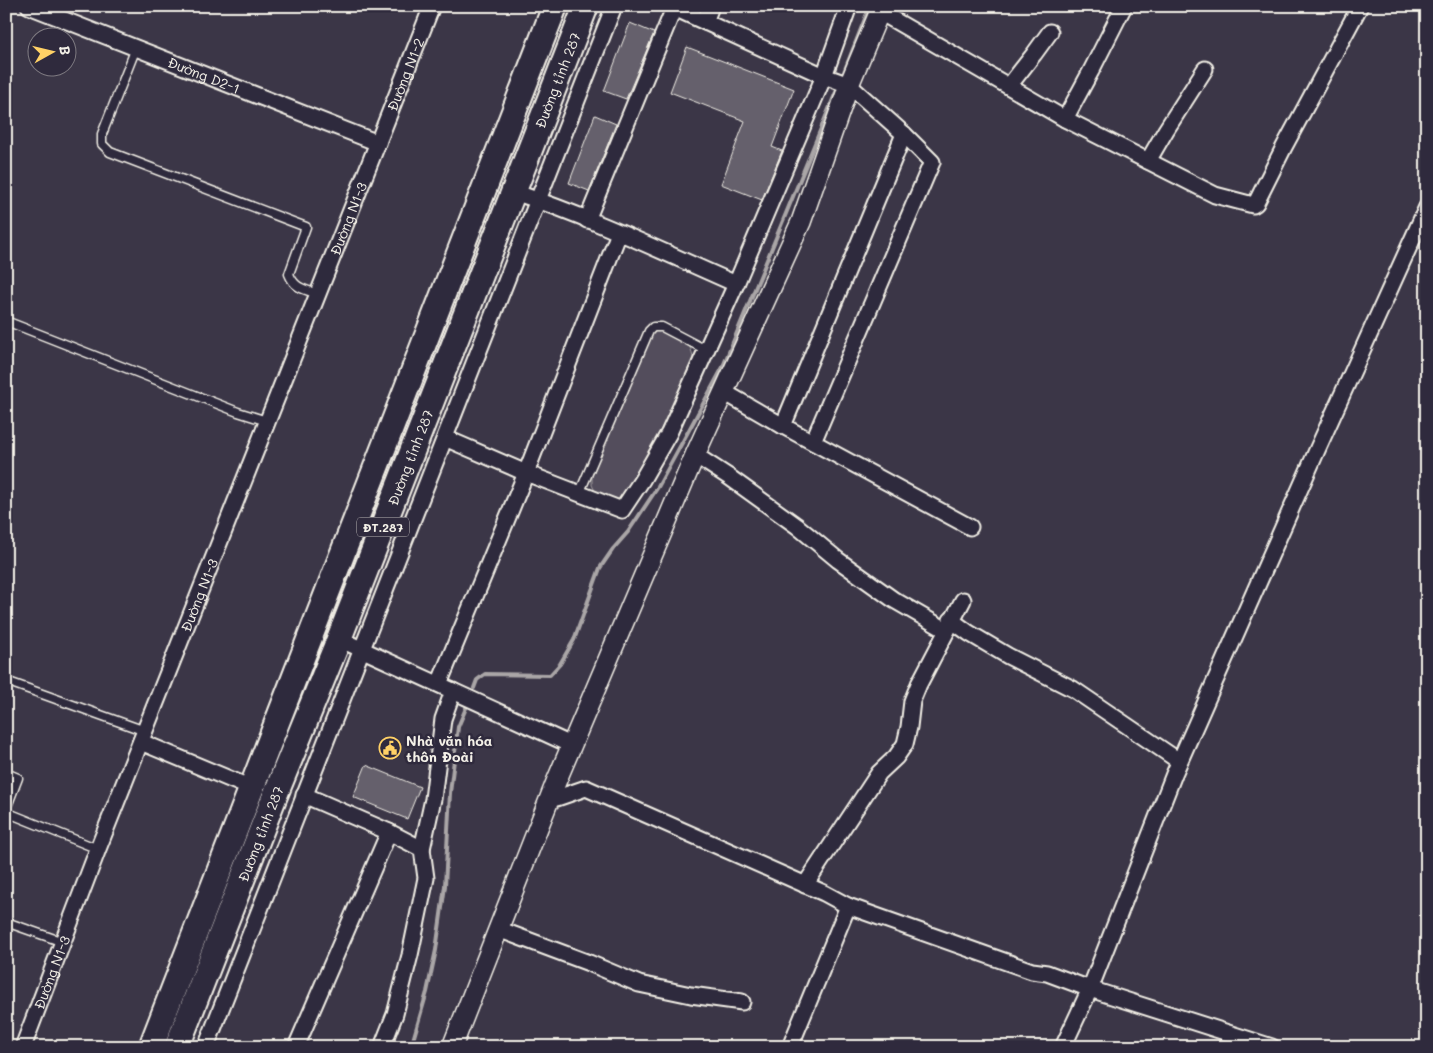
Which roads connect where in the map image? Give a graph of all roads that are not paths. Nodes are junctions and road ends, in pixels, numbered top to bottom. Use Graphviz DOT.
graph roads {
  1 [pos="29,6"];
  2 [pos="432,6"];
  3 [pos="555,6"];
  4 [pos="586,6"];
  5 [pos="614,6"];
  6 [pos="711,6"];
  7 [pos="849,6"];
  8 [pos="1124,6"];
  9 [pos="1360,6"];
  10 [pos="672,7"];
  11 [pos="881,9"];
  12 [pos="705,22"];
  13 [pos="1050,32"];
  14 [pos="136,48"];
  15 [pos="1205,69"];
  16 [pos="824,76"];
  17 [pos="849,86"];
  18 [pos="1009,86"];
  19 [pos="1065,119"];
  20 [pos="904,134"];
  21 [pos="378,143"];
  22 [pos="1148,161"];
  23 [pos="514,192"];
  24 [pos="539,200"];
  25 [pos="1427,207"];
  26 [pos="588,220"];
  27 [pos="619,233"];
  28 [pos="736,284"];
  29 [pos="318,294"];
  30 [pos="6,321"];
  31 [pos="706,350"];
  32 [pos="724,392"];
  33 [pos="267,421"];
  34 [pos="783,426"];
  35 [pos="446,438"];
  36 [pos="814,442"];
  37 [pos="695,455"];
  38 [pos="526,473"];
  39 [pos="579,494"];
  40 [pos="970,527"];
  41 [pos="963,600"];
  42 [pos="949,625"];
  43 [pos="339,639"];
  44 [pos="362,649"];
  45 [pos="6,682"];
  46 [pos="439,684"];
  47 [pos="453,691"];
  48 [pos="143,737"];
  49 [pos="571,745"];
  50 [pos="1179,761"];
  51 [pos="6,773"];
  52 [pos="251,788"];
  53 [pos="304,795"];
  54 [pos="550,796"];
  55 [pos="6,810"];
  56 [pos="389,832"];
  57 [pos="98,849"];
  58 [pos="422,849"];
  59 [pos="805,885"];
  60 [pos="848,906"];
  61 [pos="6,922"];
  62 [pos="498,929"];
  63 [pos="63,942"];
  64 [pos="1090,989"];
  65 [pos="742,1002"];
  66 [pos="23,1047"];
  67 [pos="151,1047"];
  68 [pos="177,1047"];
  69 [pos="206,1047"];
  70 [pos="296,1047"];
  71 [pos="382,1047"];
  72 [pos="452,1047"];
  73 [pos="790,1047"];
  74 [pos="1063,1047"];
  75 [pos="1272,1047"];
  1 -- 14 [label="street, Đường D2-1"];
  2 -- 21 [label="street, Đường N1-2"];
  3 -- 52 [label="main road, Đường tỉnh 287 / ĐT.287"];
  4 -- 23 [label="main road, Đường tỉnh 287 / ĐT.287"];
  5 -- 24 [label="street"];
  6 -- 12 [label="street"];
  7 -- 16 [label="street"];
  8 -- 19 [label="street"];
  9 -- 22 [label="street"];
  10 -- 12 [label="street"];
  10 -- 26 [label="street"];
  11 -- 17 [label="street"];
  11 -- 18 [label="street"];
  12 -- 16 [label="street"];
  13 -- 18 [label="street"];
  14 -- 21 [label="street, Đường D2-1"];
  14 -- 29 [label="lane"];
  15 -- 22 [label="street"];
  16 -- 17 [label="street"];
  16 -- 28 [label="street"];
  17 -- 20 [label="street"];
  17 -- 32 [label="street"];
  18 -- 19 [label="street"];
  19 -- 22 [label="street"];
  20 -- 34 [label="street"];
  20 -- 36 [label="street"];
  21 -- 29 [label="street, Đường N1-3"];
  23 -- 24 [label="street"];
  23 -- 43 [label="main road, Đường tỉnh 287 / ĐT.287"];
  24 -- 26 [label="street"];
  24 -- 35 [label="street"];
  25 -- 50 [label="street"];
  26 -- 27 [label="street"];
  27 -- 28 [label="street"];
  27 -- 38 [label="street"];
  28 -- 31 [label="street"];
  29 -- 33 [label="street, Đường N1-3"];
  30 -- 33 [label="lane"];
  31 -- 39 [label="street"];
  31 -- 39 [label="lane"];
  32 -- 34 [label="street"];
  32 -- 37 [label="street"];
  33 -- 48 [label="street, Đường N1-3"];
  34 -- 36 [label="street"];
  35 -- 38 [label="street"];
  35 -- 44 [label="street"];
  36 -- 40 [label="street"];
  37 -- 42 [label="street"];
  37 -- 49 [label="street"];
  38 -- 39 [label="street"];
  38 -- 46 [label="street"];
  41 -- 42 [label="street"];
  42 -- 50 [label="street"];
  42 -- 59 [label="street"];
  43 -- 44 [label="street"];
  43 -- 68 [label="main road, Đường tỉnh 287 / ĐT.287"];
  44 -- 46 [label="street"];
  44 -- 53 [label="street"];
  45 -- 48 [label="lane"];
  46 -- 47 [label="street"];
  47 -- 49 [label="street"];
  47 -- 58 [label="street"];
  48 -- 52 [label="street"];
  48 -- 57 [label="street, Đường N1-3"];
  49 -- 54 [label="street"];
  50 -- 64 [label="street"];
  51 -- 55 [label="lane"];
  52 -- 67 [label="main road, Đường tỉnh 287 / ĐT.287"];
  53 -- 56 [label="street"];
  53 -- 69 [label="street"];
  54 -- 59 [label="street"];
  54 -- 62 [label="street"];
  55 -- 57 [label="lane"];
  56 -- 58 [label="street"];
  56 -- 70 [label="street"];
  57 -- 63 [label="street, Đường N1-3"];
  58 -- 71 [label="street"];
  59 -- 60 [label="street"];
  60 -- 64 [label="street"];
  60 -- 73 [label="street"];
  61 -- 63 [label="lane"];
  62 -- 65 [label="street"];
  62 -- 72 [label="street"];
  63 -- 66 [label="street, Đường N1-3"];
  64 -- 74 [label="street"];
  64 -- 75 [label="street"];
}
